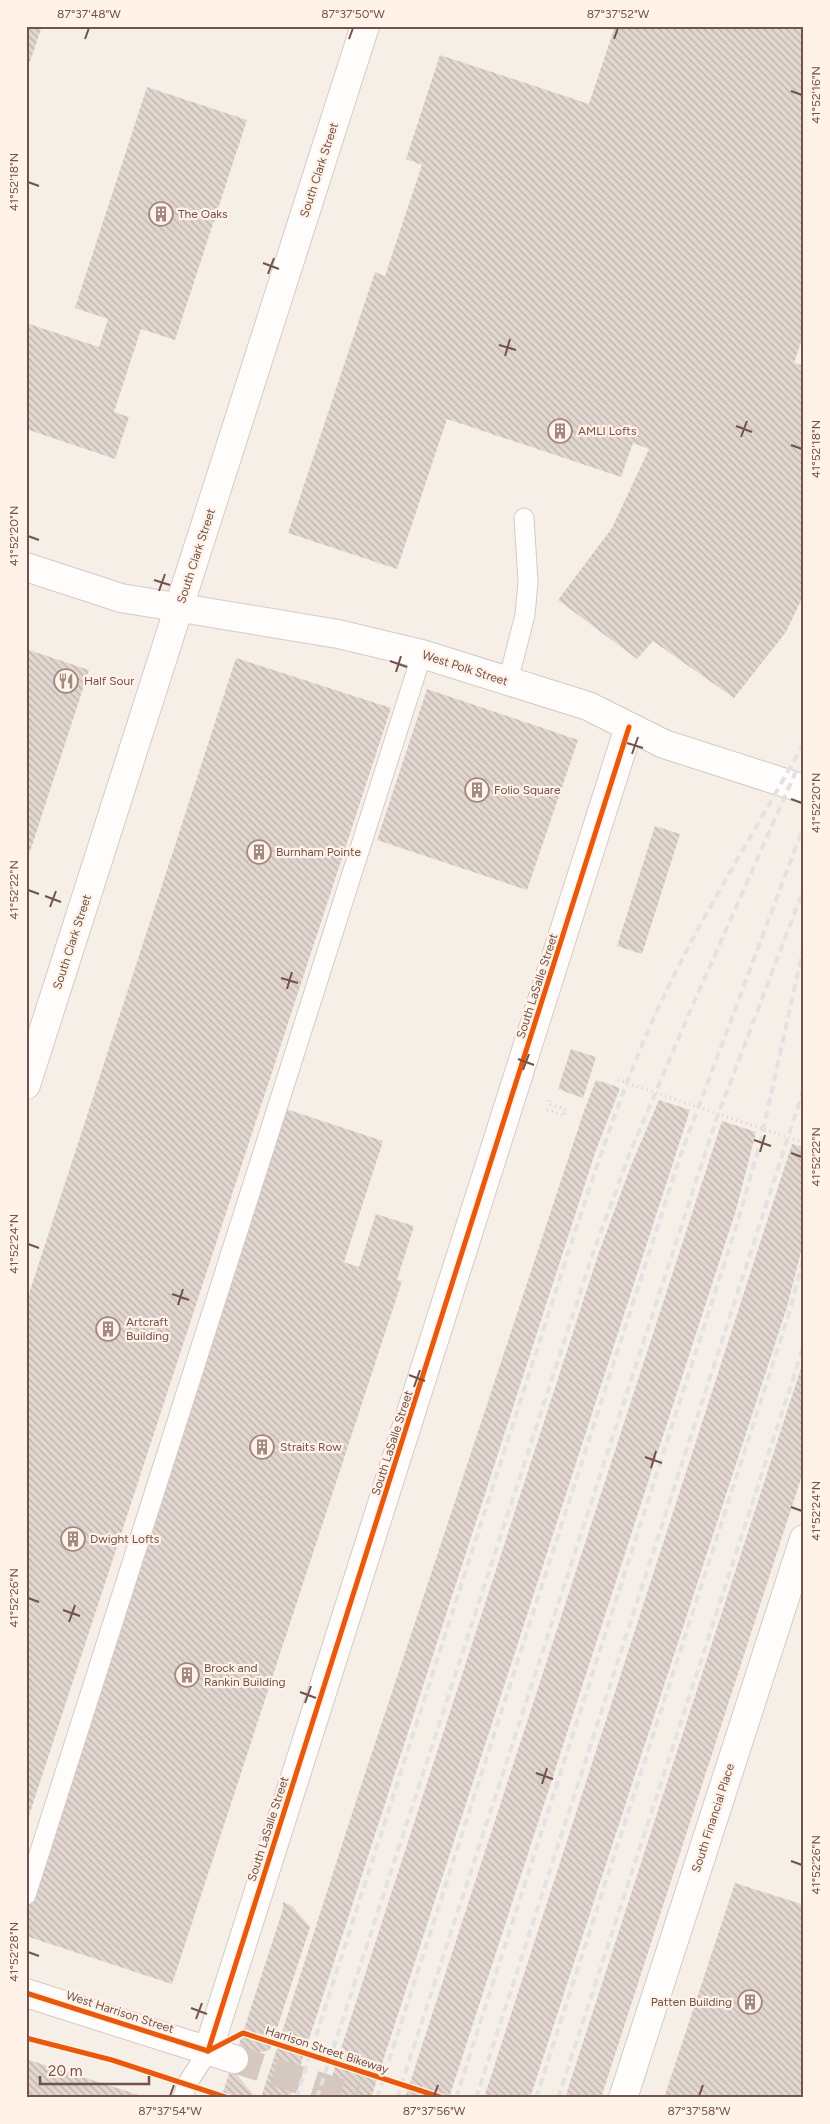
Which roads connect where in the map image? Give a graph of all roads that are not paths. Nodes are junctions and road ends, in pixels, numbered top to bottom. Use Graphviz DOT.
graph roads {
  1 [pos="365,26"];
  2 [pos="524,518"];
  3 [pos="26,568"];
  4 [pos="179,608"];
  5 [pos="422,654"];
  6 [pos="508,681"];
  7 [pos="629,727"];
  8 [pos="804,789"];
  9 [pos="26,1085"];
  10 [pos="804,1538"];
  11 [pos="26,1895"];
  12 [pos="26,1992"];
  13 [pos="208,2051"];
  14 [pos="234,2059"];
  15 [pos="183,2098"];
  16 [pos="623,2098"];
  1 -- 4 [label="main road, South Clark Street"];
  2 -- 6 [label="lane"];
  3 -- 4 [label="main road, West Polk Street"];
  4 -- 5 [label="main road, West Polk Street"];
  4 -- 9 [label="main road, South Clark Street"];
  5 -- 6 [label="main road, West Polk Street"];
  5 -- 11 [label="lane"];
  6 -- 7 [label="main road, West Polk Street"];
  7 -- 8 [label="main road, West Polk Street"];
  7 -- 13 [label="main road, South LaSalle Street"];
  10 -- 16 [label="main road, South Financial Place"];
  12 -- 13 [label="main road, West Harrison Street"];
  13 -- 14 [label="main road, West Harrison Street"];
  13 -- 15 [label="lane, South LaSalle Street"];
}
